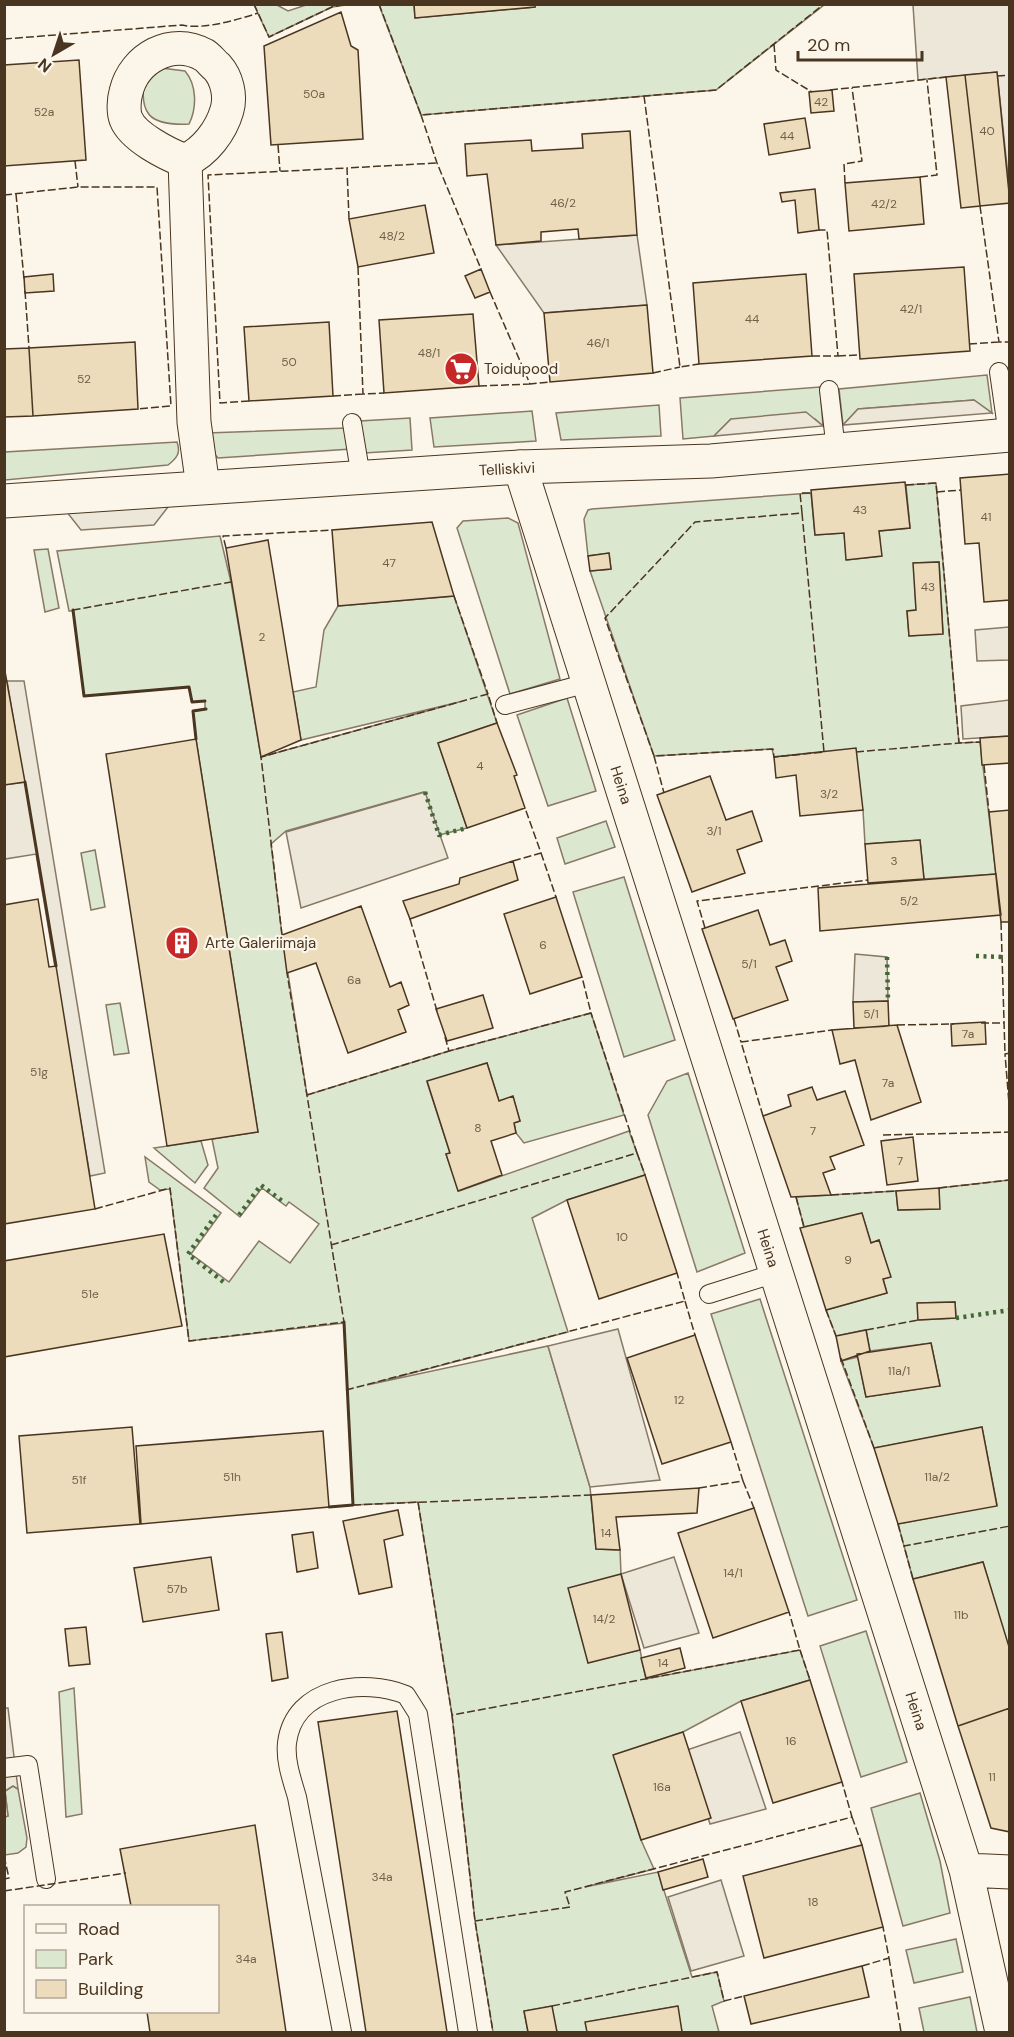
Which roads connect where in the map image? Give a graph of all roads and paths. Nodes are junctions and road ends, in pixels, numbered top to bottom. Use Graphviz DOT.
graph roads {
  1 [pos="184,161"];
  2 [pos="999,372"];
  3 [pos="830,390"];
  4 [pos="352,423"];
  5 [pos="1009,435"];
  6 [pos="836,450"];
  7 [pos="520,467"];
  8 [pos="361,477"];
  9 [pos="203,487"];
  10 [pos="4,501"];
  11 [pos="588,683"];
  12 [pos="505,705"];
  13 [pos="776,1273"];
  14 [pos="709,1294"];
  15 [pos="4,1768"];
  16 [pos="966,1870"];
  17 [pos="1010,1872"];
  18 [pos="46,1879"];
  19 [pos="342,2032"];
  20 [pos="468,2032"];
  21 [pos="1002,2032"];
  1 -- 9 [label="street"];
  2 -- 5 [label="lane"];
  3 -- 6 [label="lane"];
  4 -- 8 [label="lane"];
  5 -- 6 [label="street, Telliskivi"];
  6 -- 7 [label="street, Telliskivi"];
  7 -- 8 [label="street, Telliskivi"];
  7 -- 11 [label="street, Heina"];
  8 -- 9 [label="street, Telliskivi"];
  9 -- 10 [label="street, Telliskivi"];
  11 -- 12 [label="lane"];
  11 -- 13 [label="street, Heina"];
  13 -- 14 [label="lane"];
  13 -- 16 [label="street, Heina"];
  15 -- 18 [label="lane"];
  16 -- 17 [label="street"];
  16 -- 21 [label="street, Heina"];
  19 -- 20 [label="lane"];
}
